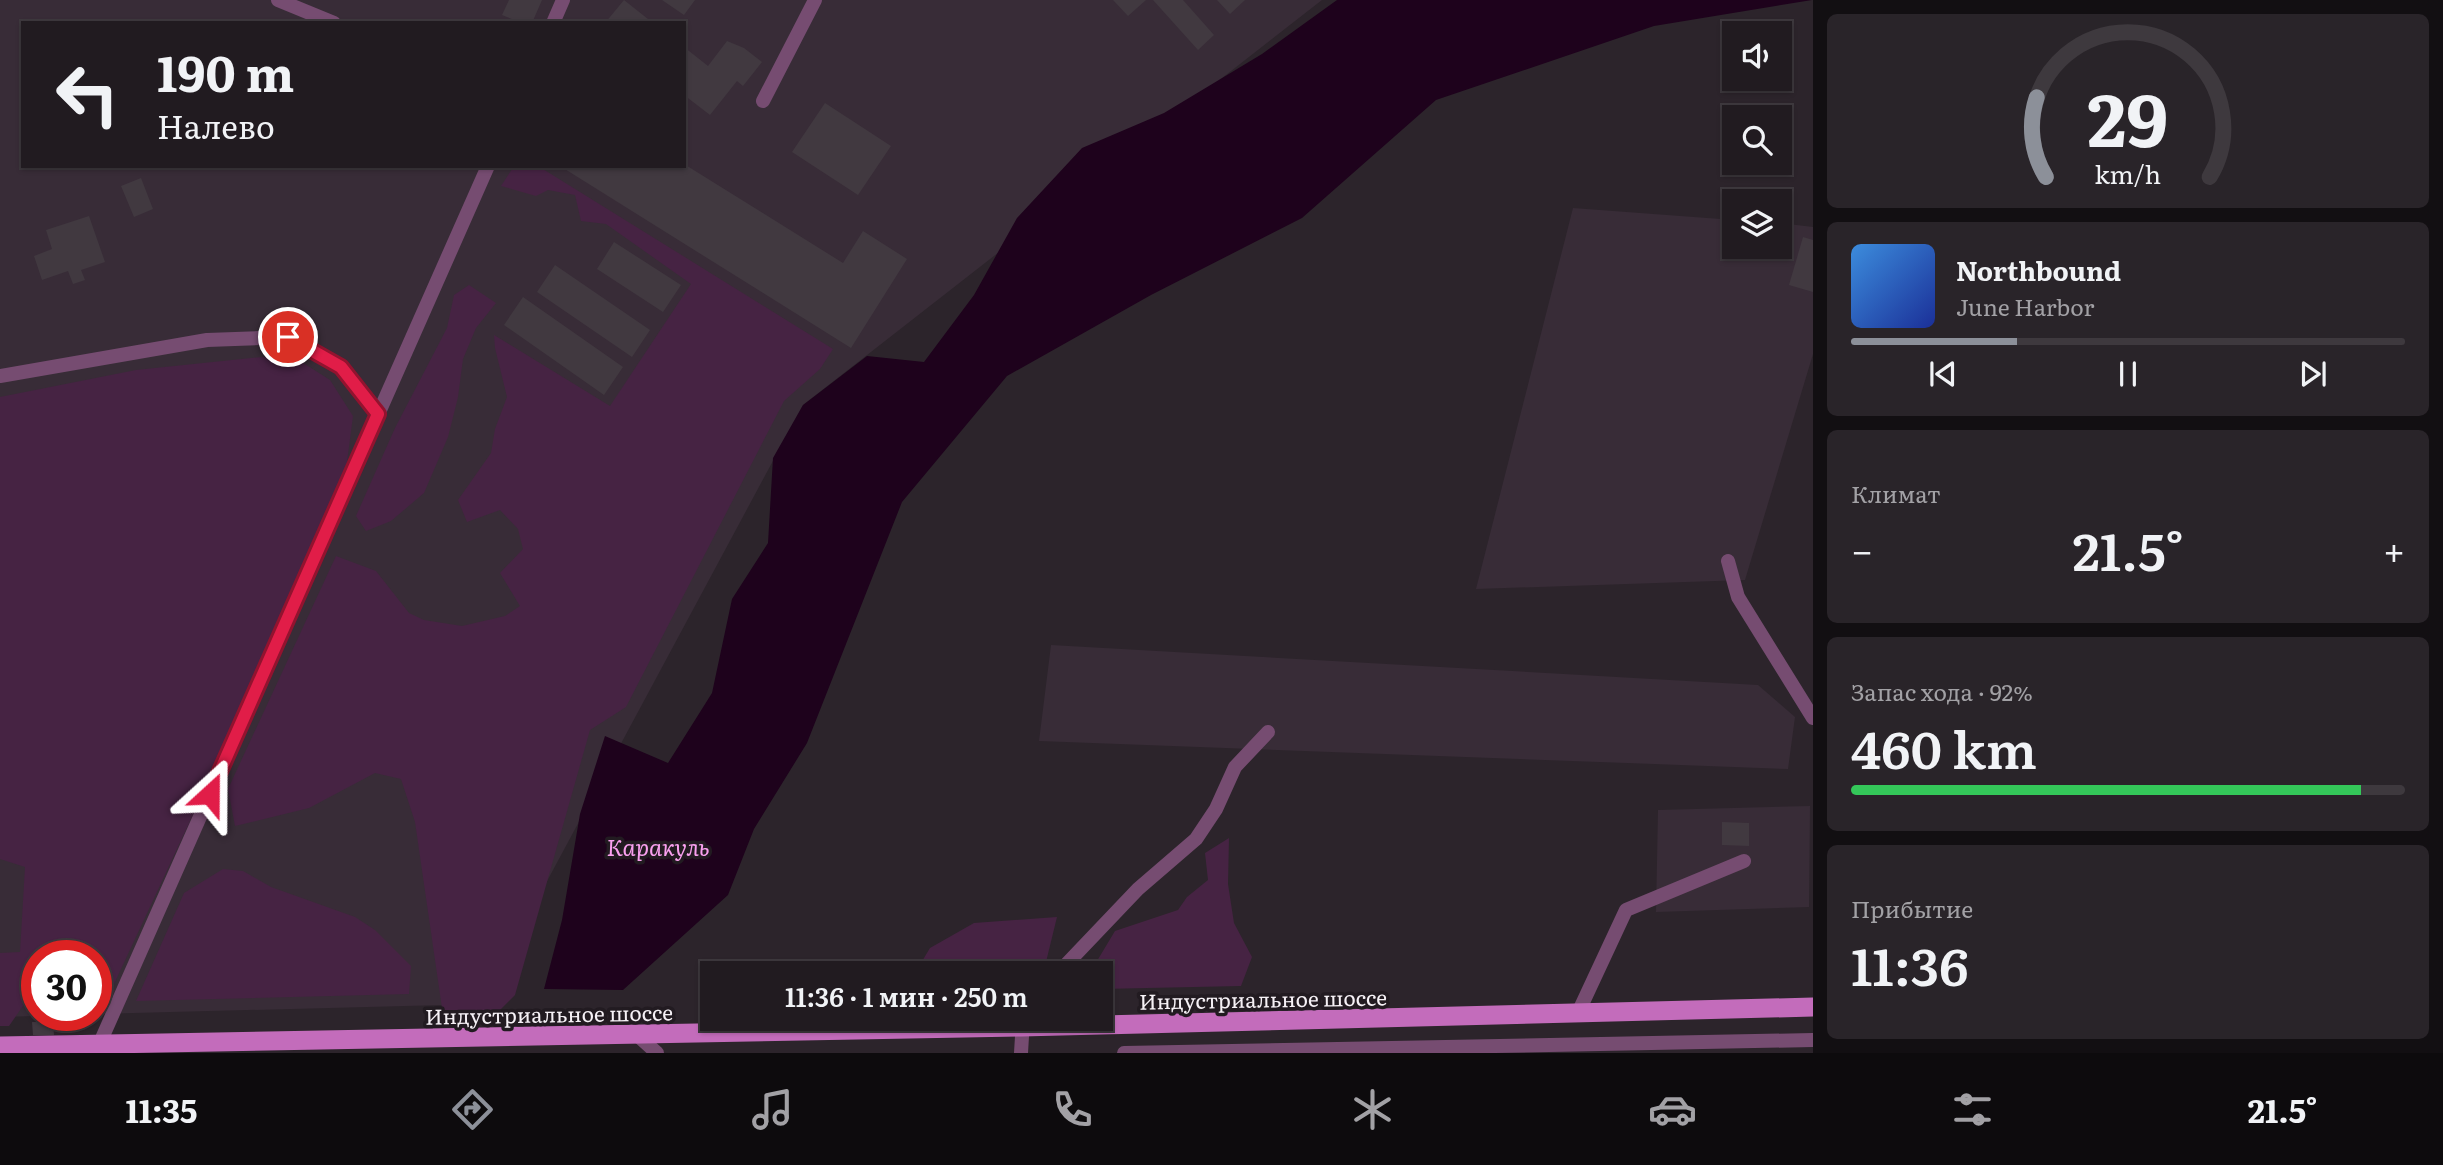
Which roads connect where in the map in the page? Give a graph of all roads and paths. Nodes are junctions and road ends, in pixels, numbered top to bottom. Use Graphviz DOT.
graph roads {
  1 [pos="278,0"];
  2 [pos="563,0"];
  3 [pos="815,0"];
  4 [pos="329,21"];
  5 [pos="554,21"];
  6 [pos="763,101"];
  7 [pos="487,168"];
  8 [pos="0,376"];
  9 [pos="378,414"];
  10 [pos="1728,561"];
  11 [pos="1813,718"];
  12 [pos="1268,732"];
  13 [pos="1744,861"];
  14 [pos="1069,961"];
  15 [pos="1813,1007"];
  16 [pos="1578,1013"];
  17 [pos="1113,1021"];
  18 [pos="741,1031"];
  19 [pos="1022,1031"];
  20 [pos="636,1034"];
  21 [pos="1813,1041"];
  22 [pos="99,1045"];
  23 [pos="0,1046"];
  24 [pos="657,1053"];
  25 [pos="1021,1053"];
  26 [pos="1124,1053"];
  1 -- 4 [label="street"];
  2 -- 5 [label="street"];
  3 -- 6 [label="street"];
  7 -- 9 [label="street"];
  8 -- 9 [label="street"];
  9 -- 22 [label="street"];
  10 -- 11 [label="street"];
  12 -- 14 [label="street"];
  13 -- 16 [label="street"];
  15 -- 16 [label="main road, Индустриальное шоссе"];
  16 -- 17 [label="main road, Индустриальное шоссе"];
  18 -- 20 [label="main road, Индустриальное шоссе"];
  19 -- 25 [label="street"];
  20 -- 22 [label="main road, Индустриальное шоссе"];
  20 -- 24 [label="street"];
  21 -- 26 [label="street"];
  22 -- 23 [label="main road, Индустриальное шоссе"];
}
